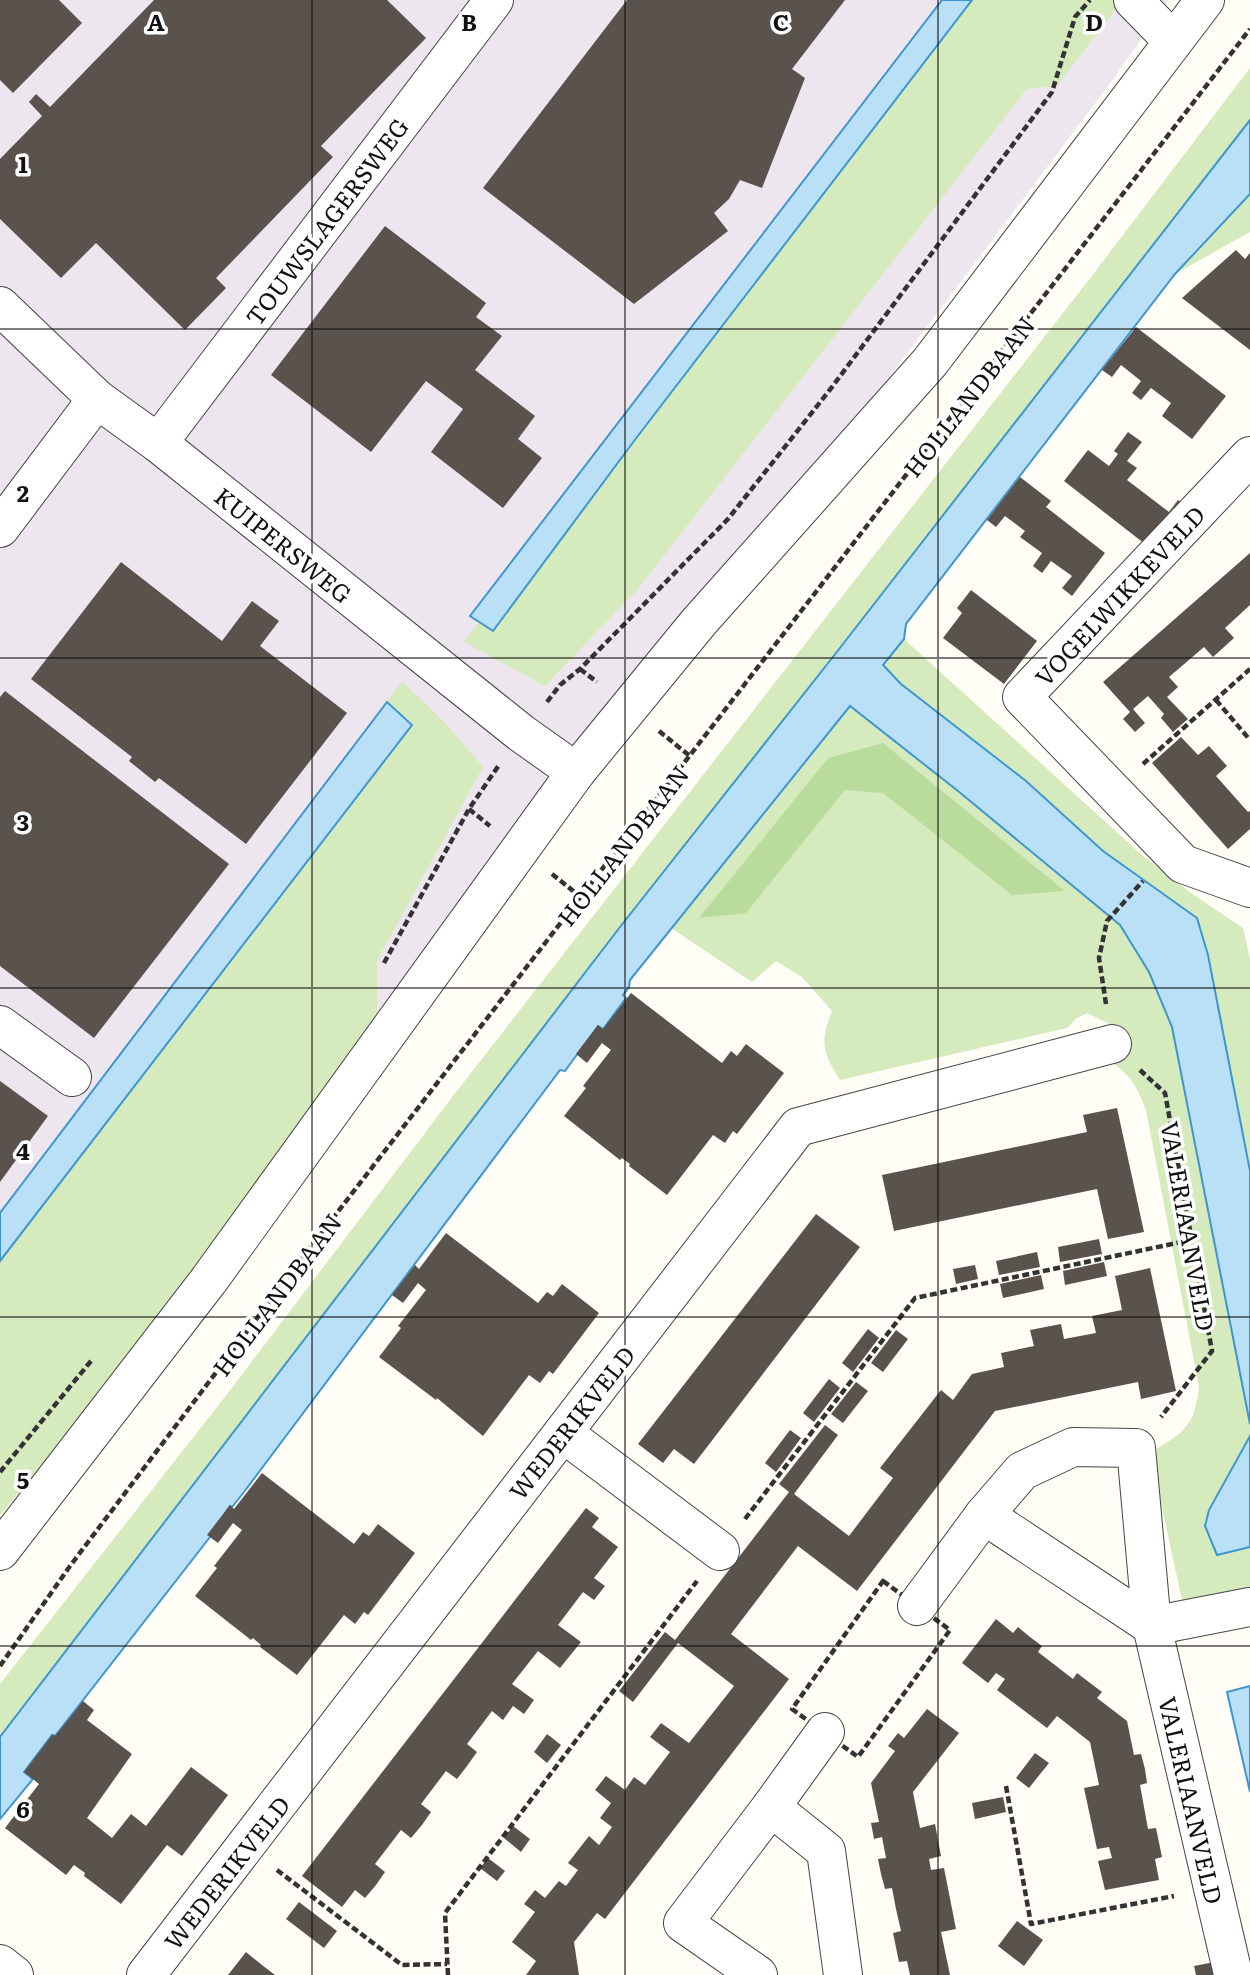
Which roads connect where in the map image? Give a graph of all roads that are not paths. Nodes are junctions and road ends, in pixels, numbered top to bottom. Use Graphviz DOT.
graph roads {
  1 [pos="494,0"];
  2 [pos="1133,0"];
  3 [pos="1205,0"];
  4 [pos="1173,41"];
  5 [pos="0,306"];
  6 [pos="97,399"];
  7 [pos="158,443"];
  8 [pos="1250,456"];
  9 [pos="0,528"];
  10 [pos="576,772"];
  11 [pos="1250,888"];
  12 [pos="0,1025"];
  13 [pos="1112,1044"];
  14 [pos="72,1077"];
  15 [pos="563,1433"];
  16 [pos="984,1515"];
  17 [pos="720,1551"];
  18 [pos="0,1552"];
  19 [pos="917,1606"];
  20 [pos="1250,1607"];
  21 [pos="1152,1626"];
  22 [pos="825,1732"];
  23 [pos="771,1807"];
  24 [pos="0,1964"];
  25 [pos="1233,1973"];
  26 [pos="14,1975"];
  27 [pos="146,1975"];
  28 [pos="758,1975"];
  29 [pos="844,1975"];
  1 -- 7 [label="street, TOUWSLAGERSWEG"];
  2 -- 4 [label="street"];
  3 -- 4 [label="street, HOLLANDBAAN"];
  4 -- 10 [label="street, HOLLANDBAAN"];
  5 -- 6 [label="street, KUIPERSWEG"];
  6 -- 7 [label="street, KUIPERSWEG"];
  6 -- 9 [label="street"];
  7 -- 10 [label="street, KUIPERSWEG"];
  8 -- 11 [label="street, VOGELWIKKEVELD"];
  10 -- 18 [label="street, HOLLANDBAAN"];
  12 -- 14 [label="street"];
  13 -- 15 [label="street, WEDERIKVELD"];
  15 -- 17 [label="street"];
  15 -- 27 [label="street, WEDERIKVELD"];
  16 -- 19 [label="street"];
  16 -- 21 [label="street"];
  16 -- 21 [label="street, VALERIAANVELD"];
  20 -- 21 [label="street"];
  21 -- 25 [label="street, VALERIAANVELD"];
  22 -- 23 [label="street"];
  23 -- 28 [label="street"];
  23 -- 29 [label="street"];
  24 -- 26 [label="street"];
}
